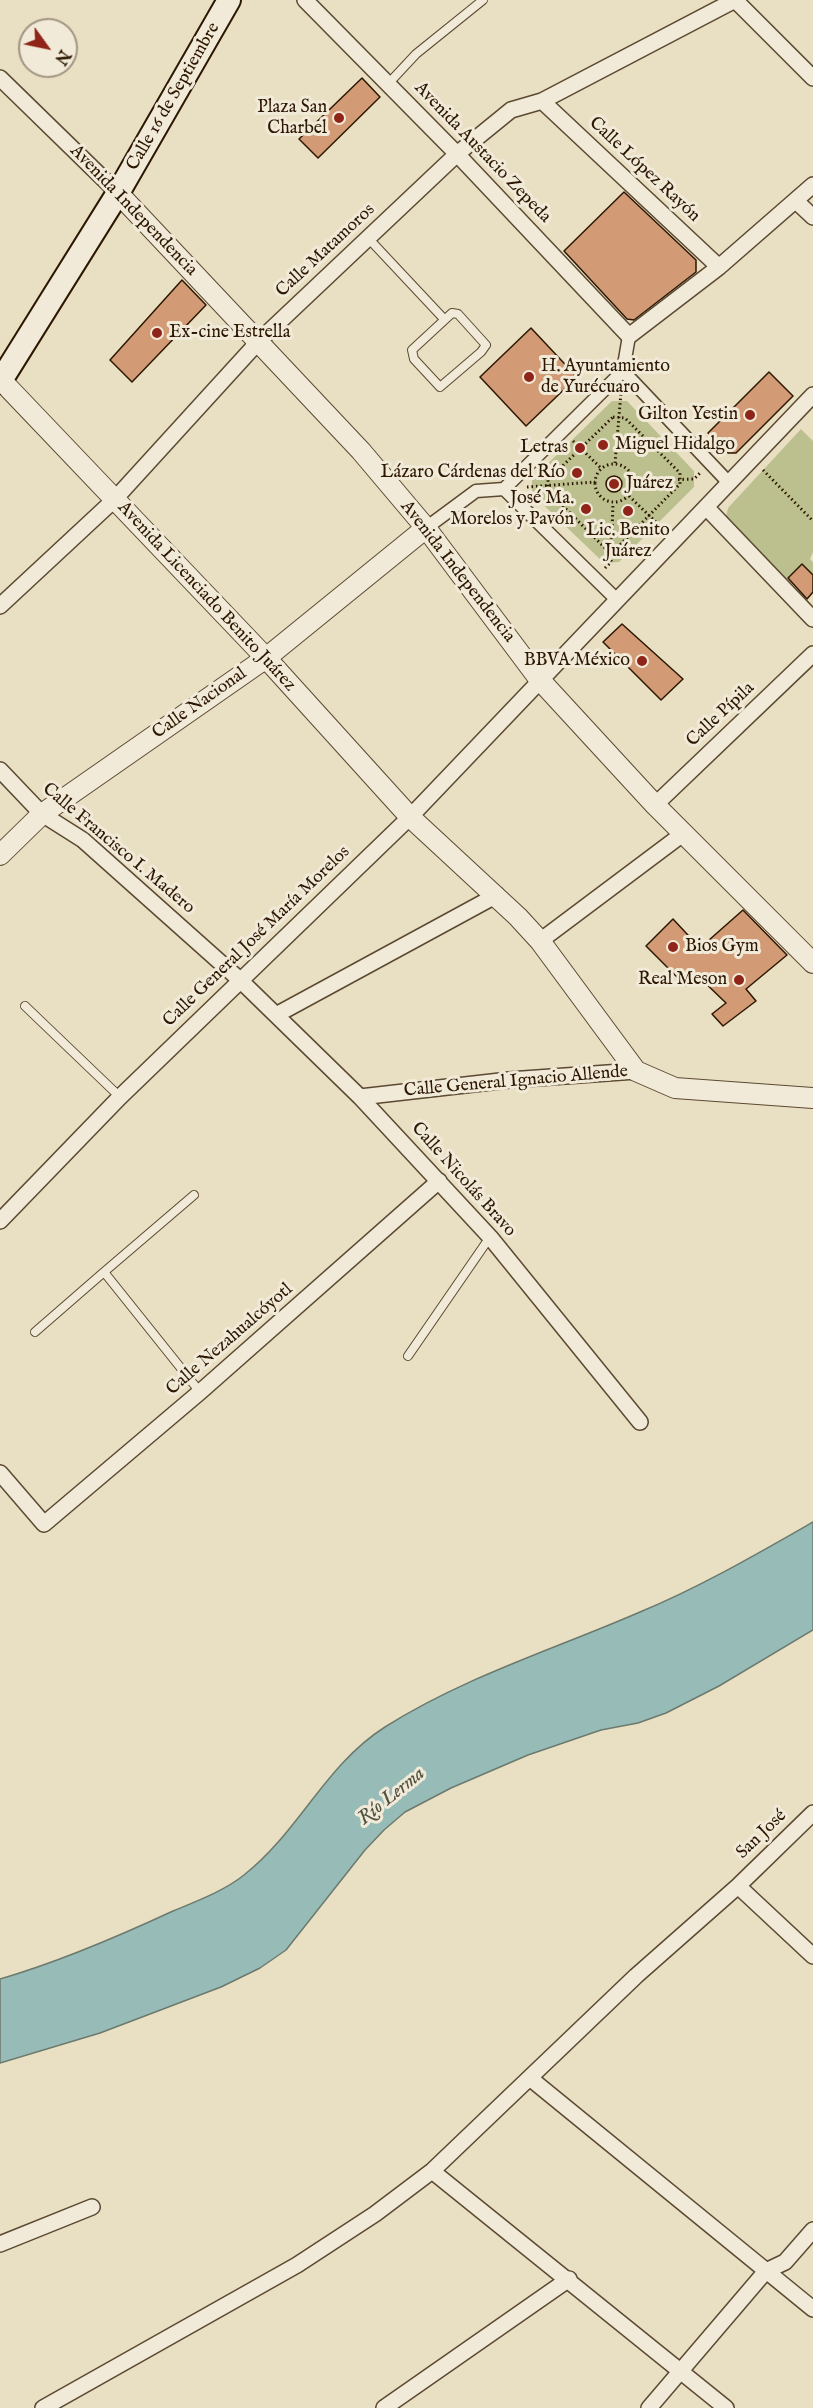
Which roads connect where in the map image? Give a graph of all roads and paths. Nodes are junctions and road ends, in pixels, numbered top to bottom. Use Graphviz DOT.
graph roads {
  1 [pos="230,0"];
  2 [pos="305,0"];
  3 [pos="483,0"];
  4 [pos="735,0"];
  5 [pos="0,78"];
  6 [pos="813,78"];
  7 [pos="388,84"];
  8 [pos="542,101"];
  9 [pos="457,154"];
  10 [pos="813,185"];
  11 [pos="118,193"];
  12 [pos="796,201"];
  13 [pos="813,217"];
  14 [pos="369,239"];
  15 [pos="719,267"];
  16 [pos="444,319"];
  17 [pos="629,336"];
  18 [pos="259,341"];
  19 [pos="623,371"];
  20 [pos="0,380"];
  21 [pos="813,395"];
  22 [pos="619,418"];
  23 [pos="563,431"];
  24 [pos="581,449"];
  25 [pos="615,463"];
  26 [pos="602,469"];
  27 [pos="764,470"];
  28 [pos="680,479"];
  29 [pos="694,479"];
  30 [pos="633,481"];
  31 [pos="594,482"];
  32 [pos="729,483"];
  33 [pos="548,485"];
  34 [pos="504,489"];
  35 [pos="628,496"];
  36 [pos="114,500"];
  37 [pos="613,503"];
  38 [pos="706,507"];
  39 [pos="649,516"];
  40 [pos="813,521"];
  41 [pos="426,528"];
  42 [pos="673,540"];
  43 [pos="611,548"];
  44 [pos="595,579"];
  45 [pos="616,599"];
  46 [pos="0,606"];
  47 [pos="813,619"];
  48 [pos="813,654"];
  49 [pos="266,658"];
  50 [pos="539,679"];
  51 [pos="0,770"];
  52 [pos="655,805"];
  53 [pos="42,814"];
  54 [pos="410,818"];
  55 [pos="684,833"];
  56 [pos="0,855"];
  57 [pos="497,895"];
  58 [pos="540,942"];
  59 [pos="813,963"];
  60 [pos="240,980"];
  61 [pos="25,1006"];
  62 [pos="276,1015"];
  63 [pos="636,1071"];
  64 [pos="120,1097"];
  65 [pos="360,1097"];
  66 [pos="813,1098"];
  67 [pos="439,1181"];
  68 [pos="194,1196"];
  69 [pos="0,1221"];
  70 [pos="490,1237"];
  71 [pos="104,1272"];
  72 [pos="35,1332"];
  73 [pos="408,1356"];
  74 [pos="200,1392"];
  75 [pos="640,1422"];
  76 [pos="0,1473"];
  77 [pos="813,1813"];
  78 [pos="738,1886"];
  79 [pos="813,1956"];
  80 [pos="531,2079"];
  81 [pos="432,2171"];
  82 [pos="92,2207"];
  83 [pos="813,2230"];
  84 [pos="0,2244"];
  85 [pos="766,2271"];
  86 [pos="569,2279"];
  87 [pos="813,2309"];
  88 [pos="680,2370"];
  89 [pos="44,2408"];
  90 [pos="384,2408"];
  91 [pos="649,2408"];
  92 [pos="726,2408"];
  1 -- 11 [label="main road, Calle 16 de Septiembre"];
  2 -- 7 [label="street, Avenida Austacio Zepeda"];
  3 -- 7 [label="lane"];
  4 -- 6 [label="street"];
  4 -- 8 [label="street, Calle Matamoros"];
  5 -- 11 [label="street, Avenida Independencia"];
  7 -- 9 [label="street, Avenida Austacio Zepeda"];
  8 -- 9 [label="street, Calle Matamoros"];
  8 -- 15 [label="street, Calle López Rayón"];
  9 -- 14 [label="street, Calle Matamoros"];
  9 -- 17 [label="street, Avenida Austacio Zepeda"];
  10 -- 12 [label="street"];
  11 -- 18 [label="street, Avenida Independencia"];
  11 -- 20 [label="main road, Calle 16 de Septiembre"];
  12 -- 13 [label="street"];
  12 -- 15 [label="street"];
  14 -- 16 [label="lane"];
  14 -- 18 [label="street, Calle Matamoros"];
  15 -- 17 [label="street"];
  16 -- 16 [label="lane"];
  17 -- 19 [label="street"];
  18 -- 36 [label="street, Calle Matamoros"];
  18 -- 41 [label="street, Avenida Independencia"];
  19 -- 22 [label="path"];
  19 -- 23 [label="street"];
  19 -- 32 [label="street"];
  20 -- 36 [label="street, Avenida Licenciado Benito Juárez"];
  21 -- 32 [label="street, Calle General José María Morelos"];
  22 -- 24 [label="path"];
  22 -- 25 [label="path"];
  22 -- 28 [label="path"];
  23 -- 24 [label="path"];
  23 -- 34 [label="street"];
  24 -- 26 [label="path"];
  24 -- 33 [label="path"];
  25 -- 26 [label="path"];
  25 -- 30 [label="path"];
  26 -- 31 [label="path"];
  27 -- 40 [label="path"];
  28 -- 29 [label="path"];
  28 -- 30 [label="path"];
  28 -- 39 [label="path"];
  30 -- 35 [label="path"];
  31 -- 33 [label="path"];
  31 -- 37 [label="path"];
  32 -- 38 [label="street, Calle General José María Morelos"];
  33 -- 34 [label="path"];
  33 -- 43 [label="path"];
  34 -- 41 [label="street"];
  34 -- 44 [label="street"];
  35 -- 37 [label="path"];
  35 -- 39 [label="path"];
  36 -- 46 [label="street, Calle Matamoros"];
  36 -- 49 [label="street, Avenida Licenciado Benito Juárez"];
  37 -- 43 [label="path"];
  38 -- 42 [label="street, Calle General José María Morelos"];
  38 -- 47 [label="street"];
  39 -- 42 [label="path"];
  39 -- 43 [label="path"];
  41 -- 49 [label="street, Calle Nacional"];
  41 -- 50 [label="street, Avenida Independencia"];
  42 -- 45 [label="street, Calle General José María Morelos"];
  43 -- 44 [label="path"];
  44 -- 45 [label="street"];
  45 -- 50 [label="street, Calle General José María Morelos"];
  48 -- 52 [label="street, Calle Pípila"];
  49 -- 53 [label="street, Calle Nacional"];
  49 -- 54 [label="street, Avenida Licenciado Benito Juárez"];
  50 -- 52 [label="street, Avenida Independencia"];
  50 -- 54 [label="street, Calle General José María Morelos"];
  51 -- 53 [label="street, Calle Francisco I. Madero"];
  52 -- 55 [label="street, Avenida Independencia"];
  53 -- 56 [label="street, Calle Nacional"];
  53 -- 60 [label="street, Calle Francisco I. Madero"];
  54 -- 57 [label="street, Avenida Licenciado Benito Juárez"];
  54 -- 60 [label="street, Calle General José María Morelos"];
  55 -- 58 [label="street"];
  55 -- 59 [label="street, Avenida Independencia"];
  57 -- 58 [label="street, Avenida Licenciado Benito Juárez"];
  57 -- 62 [label="street"];
  58 -- 63 [label="street, Avenida Licenciado Benito Juárez"];
  60 -- 62 [label="street, Calle Nicolás Bravo"];
  60 -- 64 [label="street, Calle General José María Morelos"];
  61 -- 64 [label="lane"];
  62 -- 65 [label="street, Calle Nicolás Bravo"];
  63 -- 65 [label="street, Calle General Ignacio Allende"];
  63 -- 66 [label="street, Calle General Ignacio Allende"];
  64 -- 69 [label="street, Calle General José María Morelos"];
  65 -- 67 [label="street, Calle Nicolás Bravo"];
  67 -- 70 [label="street, Calle Nicolás Bravo"];
  67 -- 74 [label="street, Calle Nezahualcóyotl"];
  68 -- 71 [label="lane"];
  70 -- 73 [label="lane"];
  70 -- 75 [label="street, Calle Nicolás Bravo"];
  71 -- 72 [label="lane"];
  71 -- 74 [label="lane"];
  74 -- 76 [label="street, Calle Nezahualcóyotl"];
  77 -- 78 [label="street, San José"];
  78 -- 79 [label="street"];
  78 -- 80 [label="street, San José"];
  80 -- 81 [label="street, San José"];
  80 -- 85 [label="street"];
  81 -- 86 [label="street"];
  81 -- 89 [label="street, San José"];
  82 -- 84 [label="street"];
  83 -- 85 [label="street"];
  85 -- 87 [label="street"];
  85 -- 88 [label="street"];
  86 -- 88 [label="street"];
  86 -- 90 [label="street"];
  88 -- 91 [label="street"];
  88 -- 92 [label="street"];
}
